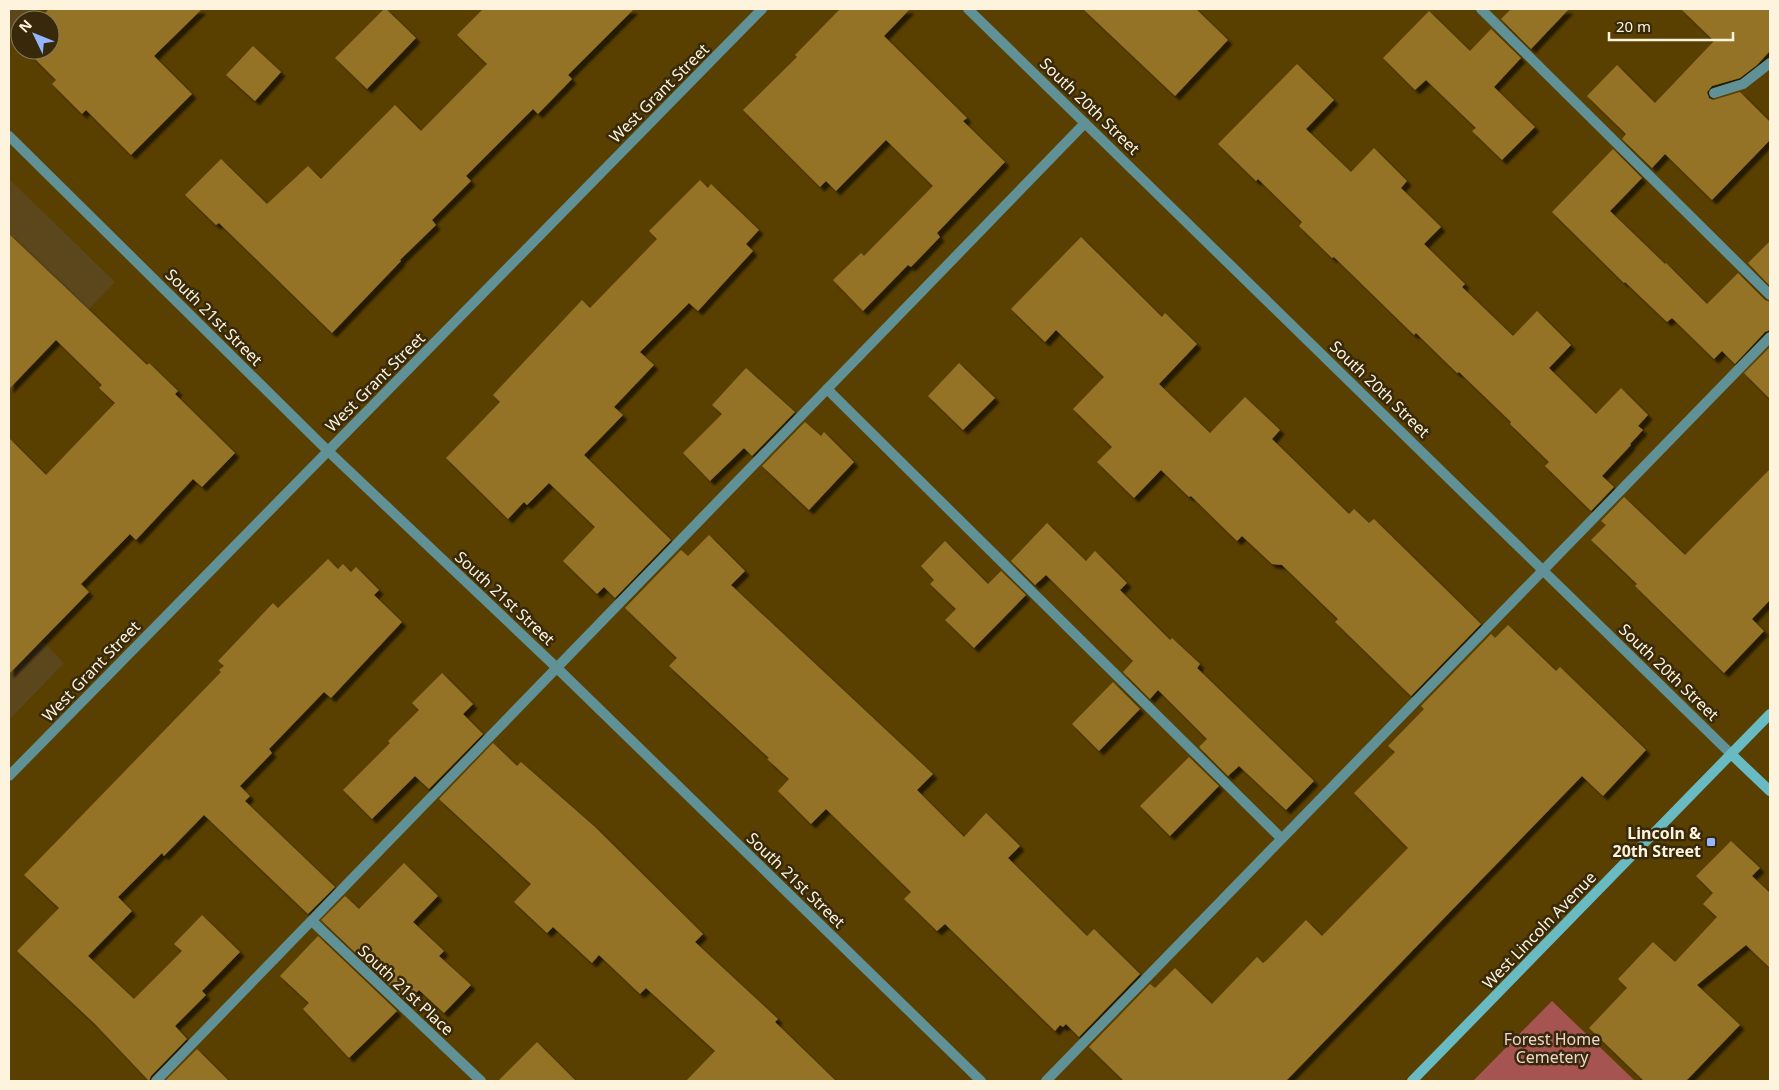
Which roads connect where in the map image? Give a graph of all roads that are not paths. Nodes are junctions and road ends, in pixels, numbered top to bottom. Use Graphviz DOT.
graph roads {
  1 [pos="762,9"];
  2 [pos="968,9"];
  3 [pos="1481,9"];
  4 [pos="1770,63"];
  5 [pos="1714,93"];
  6 [pos="1085,123"];
  7 [pos="9,136"];
  8 [pos="1770,295"];
  9 [pos="1770,337"];
  10 [pos="827,389"];
  11 [pos="328,450"];
  12 [pos="1543,570"];
  13 [pos="557,668"];
  14 [pos="1770,714"];
  15 [pos="1731,754"];
  16 [pos="9,776"];
  17 [pos="1770,791"];
  18 [pos="1281,838"];
  19 [pos="312,921"];
  20 [pos="156,1081"];
  21 [pos="481,1081"];
  22 [pos="981,1081"];
  23 [pos="1046,1081"];
  24 [pos="1412,1081"];
  1 -- 11 [label="street, West Grant Street"];
  2 -- 6 [label="street, South 20th Street"];
  3 -- 8 [label="street"];
  4 -- 5 [label="street"];
  6 -- 10 [label="street"];
  6 -- 12 [label="street, South 20th Street"];
  7 -- 11 [label="street, South 21st Street"];
  9 -- 12 [label="street"];
  10 -- 13 [label="street"];
  10 -- 18 [label="street"];
  11 -- 13 [label="street, South 21st Street"];
  11 -- 16 [label="street, West Grant Street"];
  12 -- 15 [label="street, South 20th Street"];
  12 -- 18 [label="street"];
  13 -- 19 [label="street"];
  13 -- 22 [label="street, South 21st Street"];
  14 -- 15 [label="main road, West Lincoln Avenue"];
  15 -- 17 [label="main road, South 20th Street"];
  15 -- 24 [label="main road, West Lincoln Avenue"];
  18 -- 23 [label="street"];
  19 -- 20 [label="street"];
  19 -- 21 [label="street, South 21st Place"];
}
